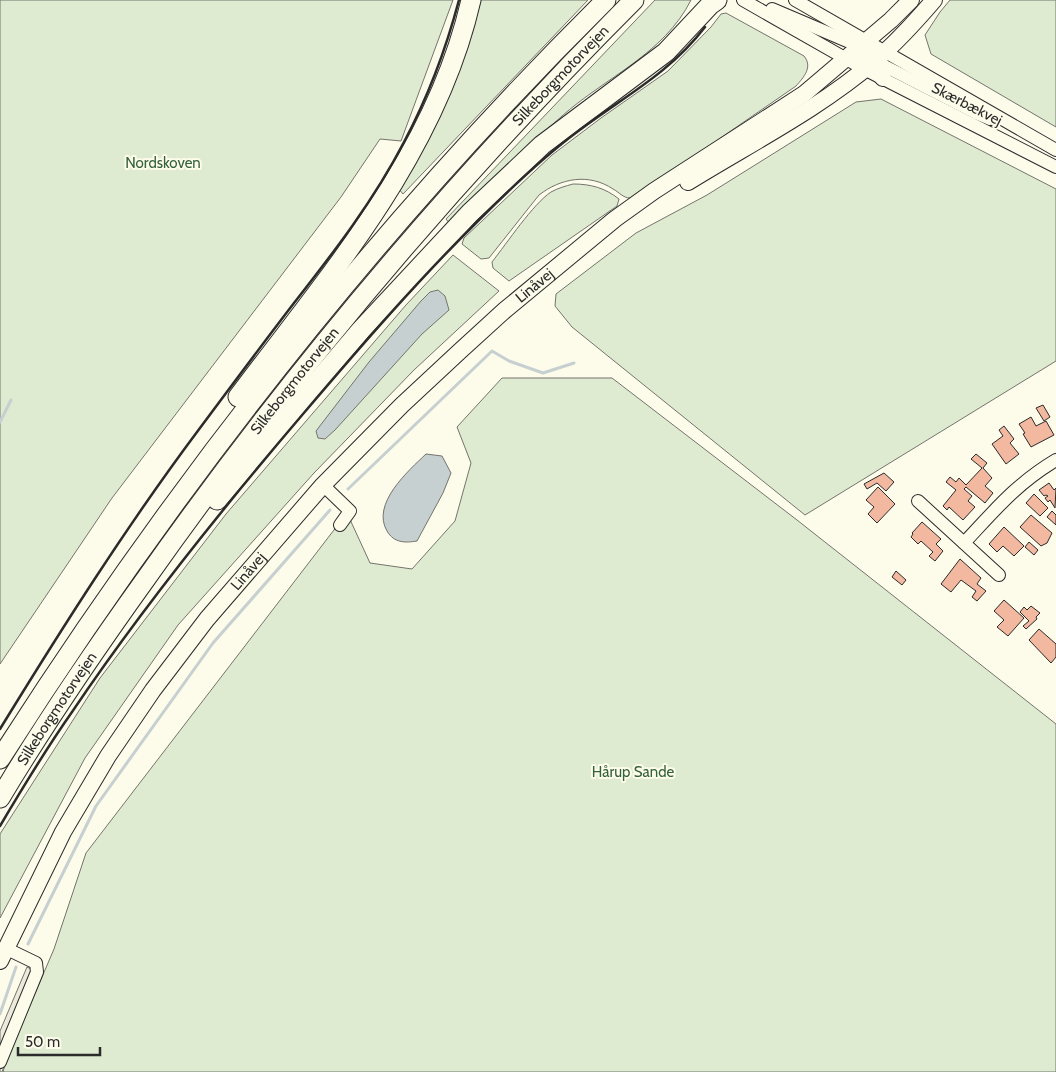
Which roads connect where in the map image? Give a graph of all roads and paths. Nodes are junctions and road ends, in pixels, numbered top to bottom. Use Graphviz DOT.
graph roads {
  1 [pos="471,0"];
  2 [pos="606,0"];
  3 [pos="634,0"];
  4 [pos="702,0"];
  5 [pos="717,0"];
  6 [pos="743,0"];
  7 [pos="748,0"];
  8 [pos="795,0"];
  9 [pos="911,0"];
  10 [pos="922,0"];
  11 [pos="934,0"];
  12 [pos="685,31"];
  13 [pos="866,54"];
  14 [pos="883,78"];
  15 [pos="1056,150"];
  16 [pos="1056,167"];
  17 [pos="580,249"];
  18 [pos="1056,460"];
  19 [pos="323,485"];
  20 [pos="918,501"];
  21 [pos="340,525"];
  22 [pos="964,544"];
  23 [pos="999,575"];
  24 [pos="98,647"];
  25 [pos="58,669"];
  26 [pos="0,759"];
  27 [pos="0,798"];
  28 [pos="3,955"];
  29 [pos="0,1062"];
  1 -- 25 [label="highway"];
  2 -- 25 [label="highway, Silkeborgmotorvejen"];
  3 -- 24 [label="highway, Silkeborgmotorvejen"];
  4 -- 12 [label="highway"];
  5 -- 12 [label="highway"];
  6 -- 13 [label="street"];
  7 -- 13 [label="street"];
  8 -- 13 [label="street"];
  9 -- 13 [label="main road"];
  10 -- 13 [label="main road"];
  11 -- 13 [label="main road"];
  12 -- 24 [label="highway"];
  13 -- 14 [label="main road"];
  13 -- 15 [label="street"];
  13 -- 17 [label="main road, Linåvej"];
  13 -- 17 [label="main road, Linåvej"];
  14 -- 16 [label="street, Skærbækvej"];
  17 -- 19 [label="main road, Linåvej"];
  18 -- 22 [label="street"];
  19 -- 21 [label="street"];
  19 -- 28 [label="main road, Linåvej"];
  20 -- 22 [label="street"];
  22 -- 23 [label="street"];
  24 -- 27 [label="highway, Silkeborgmotorvejen"];
  25 -- 26 [label="highway, Silkeborgmotorvejen"];
  28 -- 29 [label="street"];
}
